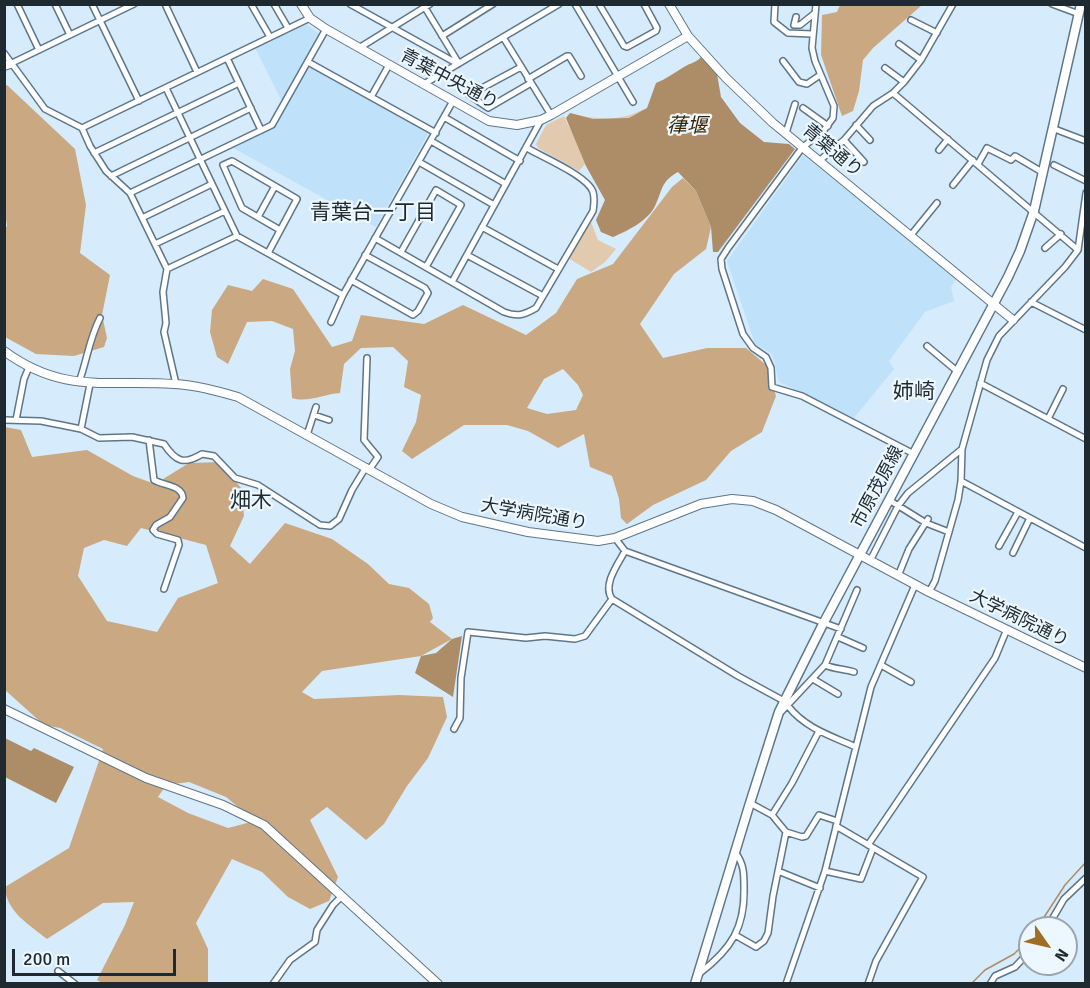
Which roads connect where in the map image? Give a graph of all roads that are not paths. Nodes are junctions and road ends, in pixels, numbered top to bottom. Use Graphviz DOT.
graph roads {
  1 [pos="17,4"];
  2 [pos="55,4"];
  3 [pos="92,4"];
  4 [pos="165,4"];
  5 [pos="251,4"];
  6 [pos="274,4"];
  7 [pos="301,4"];
  8 [pos="350,4"];
  9 [pos="365,4"];
  10 [pos="493,4"];
  11 [pos="559,4"];
  12 [pos="575,4"];
  13 [pos="599,4"];
  14 [pos="644,4"];
  15 [pos="669,4"];
  16 [pos="776,4"];
  17 [pos="816,4"];
  18 [pos="953,4"];
  19 [pos="1081,4"];
  20 [pos="131,5"];
  21 [pos="426,6"];
  22 [pos="1056,6"];
  23 [pos="547,7"];
  24 [pos="358,9"];
  25 [pos="815,13"];
  26 [pos="1081,16"];
  27 [pos="796,17"];
  28 [pos="310,18"];
  29 [pos="912,20"];
  30 [pos="100,21"];
  31 [pos="288,28"];
  32 [pos="390,28"];
  33 [pos="326,29"];
  34 [pos="937,33"];
  35 [pos="812,34"];
  36 [pos="70,35"];
  37 [pos="442,36"];
  38 [pos="688,36"];
  39 [pos="270,37"];
  40 [pos="503,37"];
  41 [pos="898,44"];
  42 [pos="359,48"];
  43 [pos="39,50"];
  44 [pos="4,53"];
  45 [pos="227,58"];
  46 [pos="921,60"];
  47 [pos="783,61"];
  48 [pos="308,62"];
  49 [pos="458,64"];
  50 [pos="7,65"];
  51 [pos="389,65"];
  52 [pos="521,67"];
  53 [pos="885,68"];
  54 [pos="197,72"];
  55 [pos="581,75"];
  56 [pos="820,75"];
  57 [pos="617,76"];
  58 [pos="530,81"];
  59 [pos="904,82"];
  60 [pos="239,83"];
  61 [pos="424,84"];
  62 [pos="166,88"];
  63 [pos="894,93"];
  64 [pos="371,97"];
  65 [pos="453,100"];
  66 [pos="138,101"];
  67 [pos="633,102"];
  68 [pos="795,104"];
  69 [pos="251,108"];
  70 [pos="803,108"];
  71 [pos="178,113"];
  72 [pos="551,116"];
  73 [pos="444,117"];
  74 [pos="541,120"];
  75 [pos="856,125"];
  76 [pos="828,126"];
  77 [pos="82,128"];
  78 [pos="1052,128"];
  79 [pos="261,130"];
  80 [pos="436,133"];
  81 [pos="786,133"];
  82 [pos="189,136"];
  83 [pos="948,139"];
  84 [pos="844,140"];
  85 [pos="870,140"];
  86 [pos="431,141"];
  87 [pos="1086,141"];
  88 [pos="527,148"];
  89 [pos="802,148"];
  90 [pos="939,150"];
  91 [pos="94,153"];
  92 [pos="201,160"];
  93 [pos="520,161"];
  94 [pos="819,161"];
  95 [pos="419,162"];
  96 [pos="864,162"];
  97 [pos="975,162"];
  98 [pos="1054,165"];
  99 [pos="1042,172"];
  100 [pos="111,176"];
  101 [pos="1086,181"];
  102 [pos="212,184"];
  103 [pos="506,184"];
  104 [pos="953,185"];
  105 [pos="275,186"];
  106 [pos="130,193"];
  107 [pos="1086,193"];
  108 [pos="937,203"];
  109 [pos="494,205"];
  110 [pos="225,211"];
  111 [pos="1034,211"];
  112 [pos="258,217"];
  113 [pos="142,218"];
  114 [pos="1084,223"];
  115 [pos="482,227"];
  116 [pos="280,230"];
  117 [pos="1060,234"];
  118 [pos="910,235"];
  119 [pos="237,236"];
  120 [pos="375,238"];
  121 [pos="154,244"];
  122 [pos="1045,248"];
  123 [pos="1078,250"];
  124 [pos="401,252"];
  125 [pos="268,253"];
  126 [pos="365,255"];
  127 [pos="467,255"];
  128 [pos="426,267"];
  129 [pos="167,269"];
  130 [pos="558,269"];
  131 [pos="351,280"];
  132 [pos="452,282"];
  133 [pos="343,295"];
  134 [pos="543,296"];
  135 [pos="1031,302"];
  136 [pos="994,303"];
  137 [pos="100,318"];
  138 [pos="1013,320"];
  139 [pos="331,322"];
  140 [pos="1086,330"];
  141 [pos="927,346"];
  142 [pos="4,351"];
  143 [pos="367,358"];
  144 [pos="28,367"];
  145 [pos="958,372"];
  146 [pos="79,382"];
  147 [pos="90,384"];
  148 [pos="176,384"];
  149 [pos="980,384"];
  150 [pos="1063,388"];
  151 [pos="316,407"];
  152 [pos="314,415"];
  153 [pos="1048,419"];
  154 [pos="4,420"];
  155 [pos="16,420"];
  156 [pos="329,420"];
  157 [pos="81,429"];
  158 [pos="307,435"];
  159 [pos="1086,439"];
  160 [pos="149,440"];
  161 [pos="962,449"];
  162 [pos="914,454"];
  163 [pos="368,469"];
  164 [pos="962,481"];
  165 [pos="889,500"];
  166 [pos="898,506"];
  167 [pos="1018,512"];
  168 [pos="1030,518"];
  169 [pos="927,521"];
  170 [pos="949,532"];
  171 [pos="615,538"];
  172 [pos="999,546"];
  173 [pos="1086,548"];
  174 [pos="625,551"];
  175 [pos="1013,552"];
  176 [pos="860,555"];
  177 [pos="870,561"];
  178 [pos="898,576"];
  179 [pos="915,585"];
  180 [pos="164,589"];
  181 [pos="857,590"];
  182 [pos="929,592"];
  183 [pos="612,599"];
  184 [pos="823,624"];
  185 [pos="841,629"];
  186 [pos="1006,629"];
  187 [pos="838,637"];
  188 [pos="863,648"];
  189 [pos="825,665"];
  190 [pos="881,665"];
  191 [pos="1086,668"];
  192 [pos="854,672"];
  193 [pos="813,679"];
  194 [pos="911,682"];
  195 [pos="838,694"];
  196 [pos="786,703"];
  197 [pos="4,709"];
  198 [pos="454,729"];
  199 [pos="819,731"];
  200 [pos="856,747"];
  201 [pos="750,803"];
  202 [pos="772,816"];
  203 [pos="837,824"];
  204 [pos="786,832"];
  205 [pos="870,846"];
  206 [pos="735,852"];
  207 [pos="778,871"];
  208 [pos="825,872"];
  209 [pos="1086,878"];
  210 [pos="820,888"];
  211 [pos="342,896"];
  212 [pos="1054,916"];
  213 [pos="735,935"];
  214 [pos="1018,964"];
  215 [pos="58,971"];
  216 [pos="699,973"];
  217 [pos="75,984"];
  218 [pos="273,984"];
  219 [pos="438,984"];
  220 [pos="695,984"];
  221 [pos="786,984"];
  222 [pos="868,984"];
  223 [pos="990,984"];
  1 -- 43 [label="street"];
  2 -- 36 [label="street"];
  3 -- 30 [label="street"];
  4 -- 54 [label="street"];
  5 -- 39 [label="street"];
  6 -- 31 [label="street"];
  7 -- 28 [label="street, 青葉中央通り"];
  8 -- 24 [label="street"];
  9 -- 24 [label="street"];
  10 -- 37 [label="street"];
  11 -- 23 [label="street"];
  12 -- 57 [label="street"];
  13 -- 14 [label="street"];
  15 -- 38 [label="street, 青葉通り"];
  16 -- 35 [label="street"];
  17 -- 25 [label="street"];
  18 -- 34 [label="street"];
  19 -- 26 [label="main road, 市原茂原線"];
  20 -- 30 [label="street"];
  21 -- 32 [label="street"];
  21 -- 37 [label="street"];
  22 -- 26 [label="street"];
  23 -- 40 [label="street"];
  24 -- 32 [label="street"];
  25 -- 27 [label="street"];
  25 -- 35 [label="street"];
  26 -- 78 [label="main road, 市原茂原線"];
  28 -- 31 [label="street"];
  28 -- 33 [label="street, 青葉中央通り"];
  29 -- 34 [label="street"];
  30 -- 36 [label="street"];
  30 -- 66 [label="street"];
  31 -- 39 [label="street"];
  32 -- 42 [label="street"];
  32 -- 49 [label="street"];
  33 -- 42 [label="street, 青葉中央通り"];
  33 -- 48 [label="street"];
  34 -- 46 [label="street"];
  35 -- 56 [label="street"];
  36 -- 43 [label="street"];
  37 -- 49 [label="street"];
  38 -- 57 [label="street, 青葉中央通り"];
  38 -- 81 [label="street, 青葉通り"];
  39 -- 45 [label="street"];
  40 -- 49 [label="street"];
  40 -- 52 [label="street"];
  41 -- 46 [label="street"];
  42 -- 51 [label="street, 青葉中央通り"];
  43 -- 50 [label="street"];
  44 -- 50 [label="street"];
  45 -- 54 [label="street"];
  45 -- 60 [label="street"];
  46 -- 59 [label="street"];
  47 -- 56 [label="street"];
  48 -- 64 [label="street"];
  48 -- 79 [label="street"];
  49 -- 61 [label="street"];
  50 -- 77 [label="street"];
  51 -- 61 [label="street, 青葉中央通り"];
  51 -- 64 [label="street"];
  52 -- 58 [label="street"];
  52 -- 58 [label="street"];
  53 -- 59 [label="street"];
  54 -- 62 [label="street"];
  55 -- 58 [label="street"];
  56 -- 76 [label="street"];
  57 -- 67 [label="street"];
  57 -- 72 [label="street, 青葉中央通り"];
  58 -- 72 [label="street"];
  59 -- 63 [label="street"];
  60 -- 69 [label="street"];
  60 -- 71 [label="street"];
  61 -- 65 [label="street, 青葉中央通り"];
  62 -- 66 [label="street"];
  62 -- 71 [label="street"];
  63 -- 75 [label="street"];
  63 -- 83 [label="street"];
  64 -- 80 [label="street"];
  65 -- 73 [label="street"];
  65 -- 74 [label="street, 青葉中央通り"];
  66 -- 77 [label="street"];
  68 -- 81 [label="street"];
  69 -- 79 [label="street"];
  69 -- 82 [label="street"];
  70 -- 76 [label="street"];
  71 -- 82 [label="street"];
  71 -- 91 [label="street"];
  72 -- 74 [label="street, 青葉中央通り"];
  73 -- 80 [label="street"];
  73 -- 93 [label="street"];
  74 -- 88 [label="street"];
  75 -- 84 [label="street"];
  75 -- 85 [label="street"];
  76 -- 89 [label="street"];
  77 -- 91 [label="street"];
  78 -- 87 [label="street"];
  78 -- 99 [label="main road, 市原茂原線"];
  79 -- 92 [label="street"];
  80 -- 86 [label="street"];
  81 -- 89 [label="street, 青葉通り"];
  82 -- 92 [label="street"];
  82 -- 100 [label="street"];
  83 -- 90 [label="street"];
  83 -- 97 [label="street"];
  84 -- 94 [label="street"];
  84 -- 96 [label="street"];
  86 -- 95 [label="street"];
  86 -- 103 [label="street"];
  88 -- 93 [label="street"];
  88 -- 130 [label="street"];
  89 -- 94 [label="street, 青葉通り"];
  89 -- 162 [label="street"];
  91 -- 100 [label="street"];
  92 -- 102 [label="street"];
  92 -- 106 [label="street"];
  93 -- 103 [label="street"];
  94 -- 118 [label="street, 青葉通り"];
  95 -- 109 [label="street"];
  95 -- 120 [label="street"];
  97 -- 99 [label="street"];
  97 -- 104 [label="street"];
  97 -- 111 [label="street"];
  98 -- 101 [label="street"];
  99 -- 111 [label="main road, 市原茂原線"];
  100 -- 106 [label="street"];
  102 -- 110 [label="street"];
  102 -- 113 [label="street"];
  103 -- 109 [label="street"];
  105 -- 112 [label="street"];
  105 -- 112 [label="street"];
  105 -- 116 [label="street"];
  106 -- 113 [label="street"];
  107 -- 114 [label="street"];
  108 -- 118 [label="street"];
  109 -- 115 [label="street"];
  110 -- 119 [label="street"];
  110 -- 121 [label="street"];
  111 -- 117 [label="street"];
  111 -- 136 [label="main road, 市原茂原線"];
  112 -- 116 [label="street"];
  113 -- 121 [label="street"];
  114 -- 123 [label="street"];
  115 -- 127 [label="street"];
  115 -- 130 [label="street"];
  116 -- 125 [label="street"];
  117 -- 122 [label="street"];
  117 -- 123 [label="street"];
  118 -- 136 [label="street, 青葉通り"];
  119 -- 125 [label="street"];
  119 -- 129 [label="street"];
  120 -- 124 [label="street"];
  120 -- 126 [label="street"];
  121 -- 129 [label="street"];
  123 -- 135 [label="street"];
  124 -- 128 [label="street"];
  124 -- 128 [label="street"];
  125 -- 133 [label="street"];
  126 -- 131 [label="street"];
  126 -- 131 [label="street"];
  127 -- 132 [label="street"];
  127 -- 134 [label="street"];
  128 -- 132 [label="street"];
  129 -- 148 [label="street"];
  130 -- 134 [label="street"];
  131 -- 133 [label="street"];
  132 -- 134 [label="street"];
  133 -- 139 [label="street"];
  135 -- 138 [label="street"];
  135 -- 140 [label="street"];
  136 -- 138 [label="street, 青葉通り"];
  136 -- 145 [label="main road, 市原茂原線"];
  137 -- 146 [label="street"];
  138 -- 149 [label="street"];
  141 -- 145 [label="street"];
  142 -- 144 [label="street, 大学病院通り"];
  143 -- 163 [label="street"];
  144 -- 146 [label="street, 大学病院通り"];
  144 -- 155 [label="street"];
  145 -- 162 [label="main road, 市原茂原線"];
  146 -- 147 [label="street, 大学病院通り"];
  147 -- 148 [label="street, 大学病院通り"];
  147 -- 157 [label="street"];
  148 -- 158 [label="street, 大学病院通り"];
  149 -- 153 [label="street"];
  149 -- 161 [label="street"];
  150 -- 153 [label="street"];
  151 -- 152 [label="street"];
  152 -- 156 [label="street"];
  152 -- 158 [label="street"];
  153 -- 159 [label="street"];
  154 -- 155 [label="street"];
  155 -- 157 [label="street"];
  157 -- 160 [label="street"];
  158 -- 163 [label="street, 大学病院通り"];
  160 -- 163 [label="street"];
  160 -- 180 [label="street"];
  161 -- 164 [label="street"];
  161 -- 166 [label="street"];
  162 -- 165 [label="main road, 市原茂原線"];
  163 -- 171 [label="street, 大学病院通り"];
  164 -- 167 [label="street"];
  164 -- 170 [label="street"];
  165 -- 166 [label="street"];
  165 -- 176 [label="main road, 市原茂原線"];
  166 -- 169 [label="street"];
  166 -- 177 [label="street"];
  167 -- 168 [label="street"];
  167 -- 172 [label="street"];
  168 -- 173 [label="street"];
  168 -- 175 [label="street"];
  169 -- 170 [label="street"];
  169 -- 178 [label="street"];
  170 -- 182 [label="street"];
  171 -- 174 [label="street"];
  171 -- 176 [label="street, 大学病院通り"];
  174 -- 183 [label="street"];
  174 -- 184 [label="street"];
  176 -- 177 [label="street, 大学病院通り"];
  176 -- 184 [label="main road, 市原茂原線"];
  177 -- 178 [label="street, 大学病院通り"];
  178 -- 179 [label="street, 大学病院通り"];
  179 -- 182 [label="street, 大学病院通り"];
  179 -- 190 [label="street"];
  181 -- 185 [label="street"];
  182 -- 186 [label="street, 大学病院通り"];
  183 -- 196 [label="street"];
  183 -- 198 [label="street"];
  184 -- 185 [label="street"];
  184 -- 196 [label="main road, 市原茂原線"];
  185 -- 187 [label="street"];
  186 -- 191 [label="street, 大学病院通り"];
  186 -- 205 [label="street"];
  187 -- 188 [label="street"];
  187 -- 189 [label="street"];
  189 -- 192 [label="street"];
  189 -- 193 [label="street"];
  190 -- 194 [label="street"];
  190 -- 200 [label="street"];
  193 -- 195 [label="street"];
  193 -- 196 [label="street"];
  196 -- 199 [label="street"];
  196 -- 201 [label="main road, 市原茂原線"];
  197 -- 211 [label="street"];
  199 -- 200 [label="street"];
  199 -- 202 [label="street"];
  200 -- 203 [label="street"];
  201 -- 202 [label="street"];
  201 -- 206 [label="main road, 市原茂原線"];
  202 -- 204 [label="street"];
  203 -- 204 [label="street"];
  203 -- 205 [label="street"];
  203 -- 208 [label="street"];
  204 -- 207 [label="street"];
  205 -- 208 [label="street"];
  205 -- 222 [label="street"];
  206 -- 213 [label="street"];
  206 -- 216 [label="main road, 市原茂原線"];
  207 -- 210 [label="street"];
  207 -- 213 [label="street"];
  208 -- 210 [label="street"];
  209 -- 212 [label="street"];
  210 -- 221 [label="street"];
  211 -- 218 [label="street"];
  211 -- 219 [label="street"];
  213 -- 216 [label="street"];
  214 -- 223 [label="street"];
  215 -- 217 [label="street"];
  216 -- 220 [label="main road, 市原茂原線"];
}
